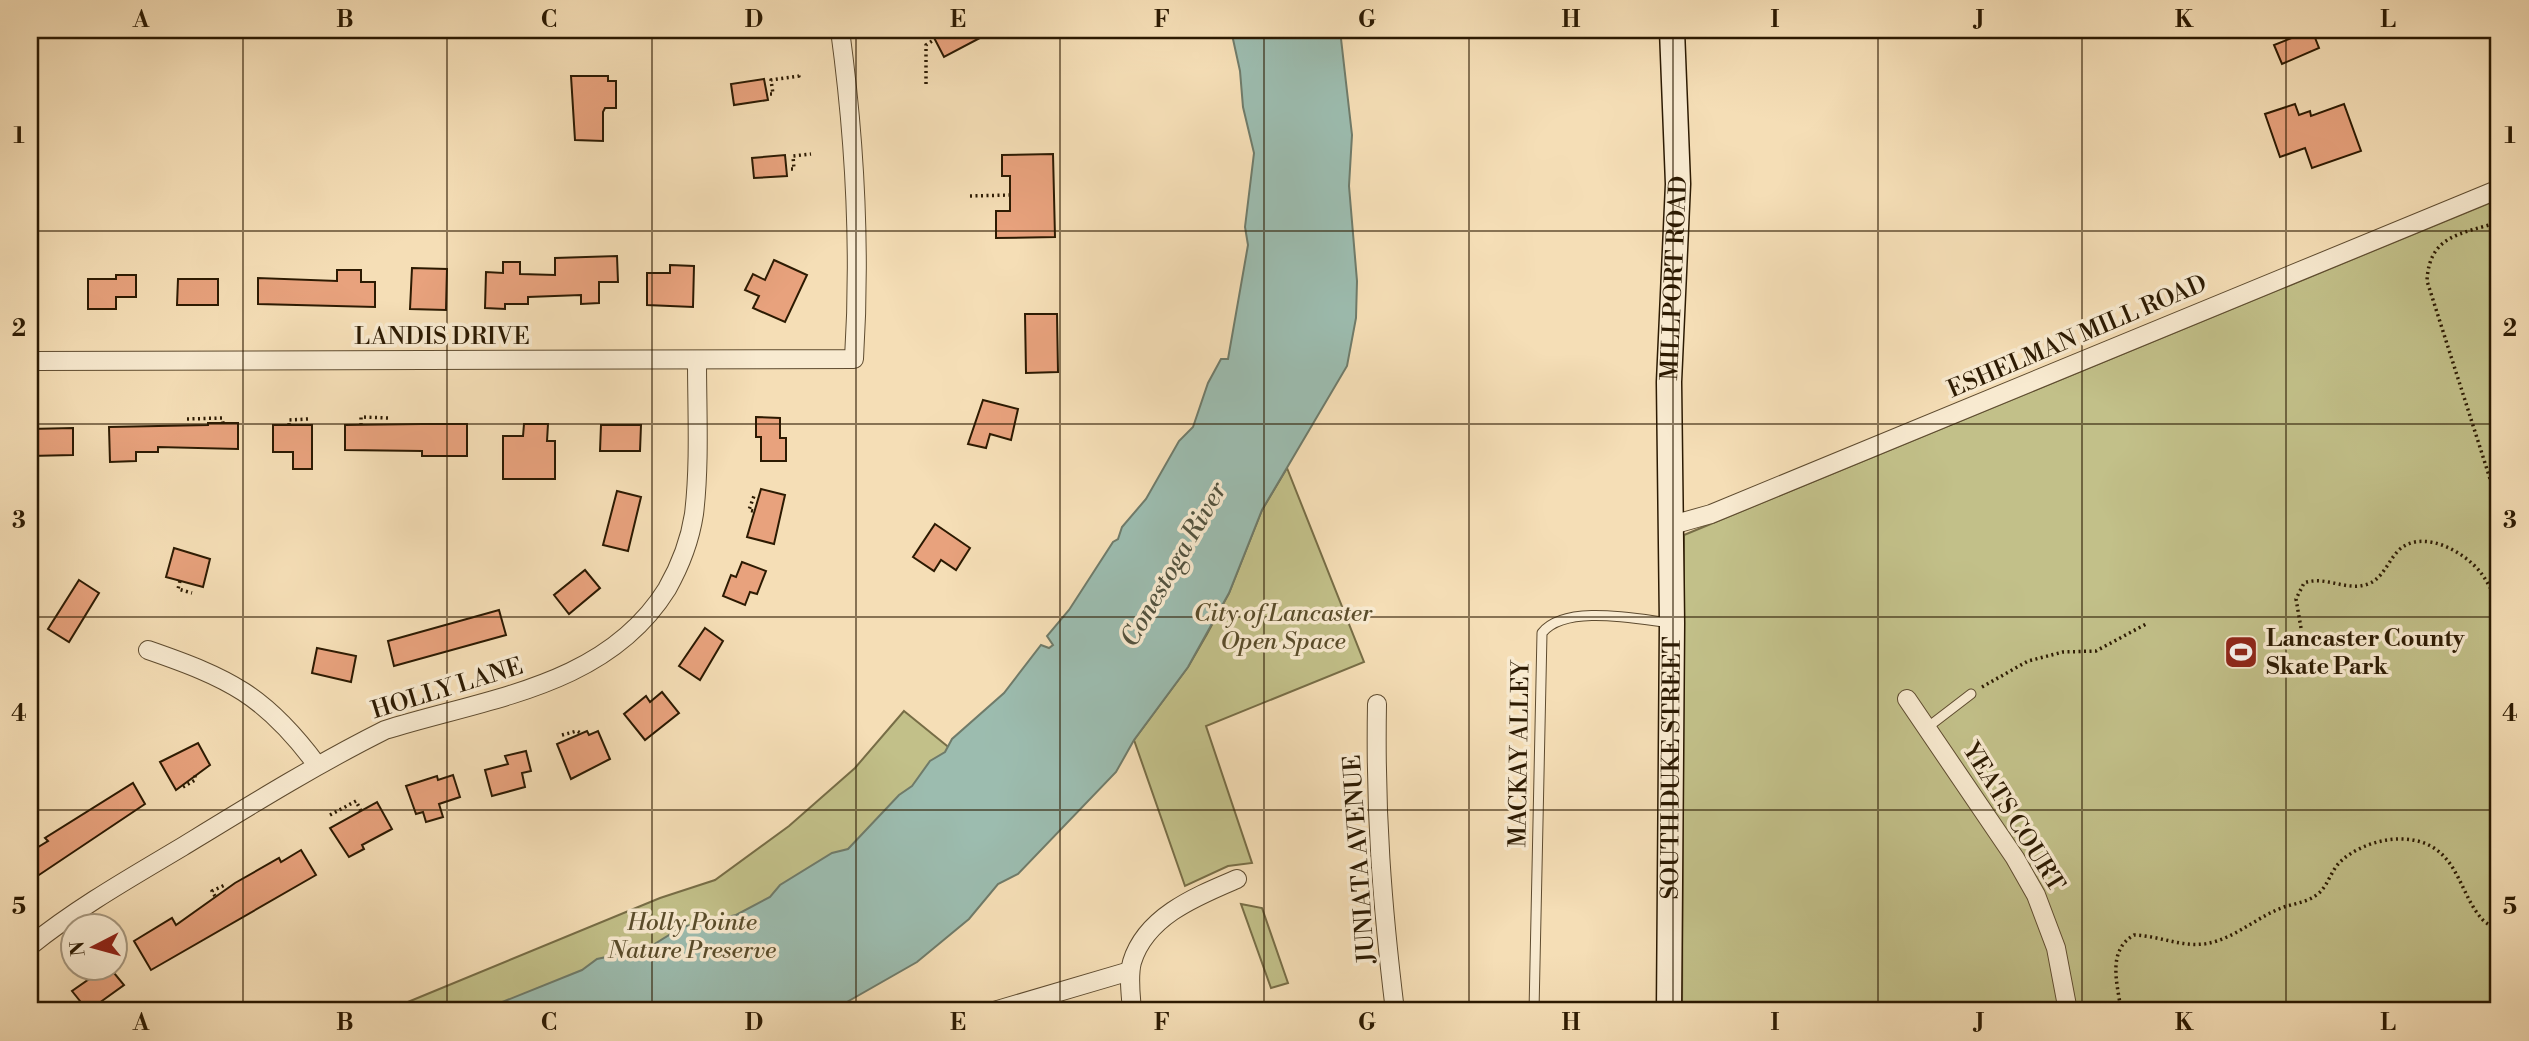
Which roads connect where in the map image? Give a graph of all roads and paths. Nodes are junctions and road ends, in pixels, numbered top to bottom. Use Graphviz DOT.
graph roads {
  1 [pos="840,30"];
  2 [pos="1672,30"];
  3 [pos="935,39"];
  4 [pos="799,72"];
  5 [pos="926,84"];
  6 [pos="771,94"];
  7 [pos="811,155"];
  8 [pos="791,169"];
  9 [pos="2499,189"];
  10 [pos="1010,195"];
  11 [pos="970,196"];
  12 [pos="2499,222"];
  13 [pos="697,360"];
  14 [pos="30,361"];
  15 [pos="389,418"];
  16 [pos="187,419"];
  17 [pos="308,419"];
  18 [pos="223,423"];
  19 [pos="289,425"];
  20 [pos="361,425"];
  21 [pos="754,496"];
  22 [pos="2499,507"];
  23 [pos="753,511"];
  24 [pos="1672,525"];
  25 [pos="180,581"];
  26 [pos="192,593"];
  27 [pos="2499,606"];
  28 [pos="1672,623"];
  29 [pos="2148,623"];
  30 [pos="2301,628"];
  31 [pos="148,650"];
  32 [pos="1971,694"];
  33 [pos="1907,699"];
  34 [pos="1377,704"];
  35 [pos="1928,727"];
  36 [pos="582,734"];
  37 [pos="562,735"];
  38 [pos="317,765"];
  39 [pos="195,774"];
  40 [pos="183,787"];
  41 [pos="361,811"];
  42 [pos="330,815"];
  43 [pos="1237,879"];
  44 [pos="225,885"];
  45 [pos="215,896"];
  46 [pos="2499,931"];
  47 [pos="30,946"];
  48 [pos="1130,971"];
  49 [pos="993,1011"];
  50 [pos="1132,1011"];
  51 [pos="1395,1011"];
  52 [pos="1534,1011"];
  53 [pos="1669,1011"];
  54 [pos="2068,1011"];
  55 [pos="2121,1011"];
  1 -- 13 [label="street, LANDIS DRIVE"];
  2 -- 24 [label="main road, MILLPORT ROAD"];
  3 -- 5 [label="path"];
  4 -- 6 [label="path"];
  7 -- 8 [label="path"];
  9 -- 24 [label="street, ESHELMAN MILL ROAD"];
  10 -- 11 [label="path"];
  12 -- 22 [label="path"];
  13 -- 14 [label="street, LANDIS DRIVE"];
  13 -- 38 [label="street, HOLLY LANE"];
  15 -- 20 [label="path"];
  16 -- 18 [label="path"];
  17 -- 19 [label="path"];
  21 -- 23 [label="path"];
  24 -- 28 [label="main road, SOUTH DUKE STREET"];
  25 -- 26 [label="path"];
  27 -- 30 [label="path"];
  28 -- 52 [label="lane, MACKAY ALLEY"];
  28 -- 53 [label="main road, SOUTH DUKE STREET"];
  29 -- 32 [label="path"];
  31 -- 38 [label="street"];
  32 -- 35 [label="lane"];
  33 -- 35 [label="street, YEATS COURT"];
  34 -- 51 [label="street, JUNIATA AVENUE"];
  35 -- 54 [label="street, YEATS COURT"];
  36 -- 37 [label="path"];
  38 -- 47 [label="street, HOLLY LANE"];
  39 -- 40 [label="path"];
  41 -- 42 [label="path"];
  43 -- 48 [label="street"];
  44 -- 45 [label="path"];
  46 -- 55 [label="path"];
  48 -- 49 [label="street"];
  48 -- 50 [label="street"];
}
